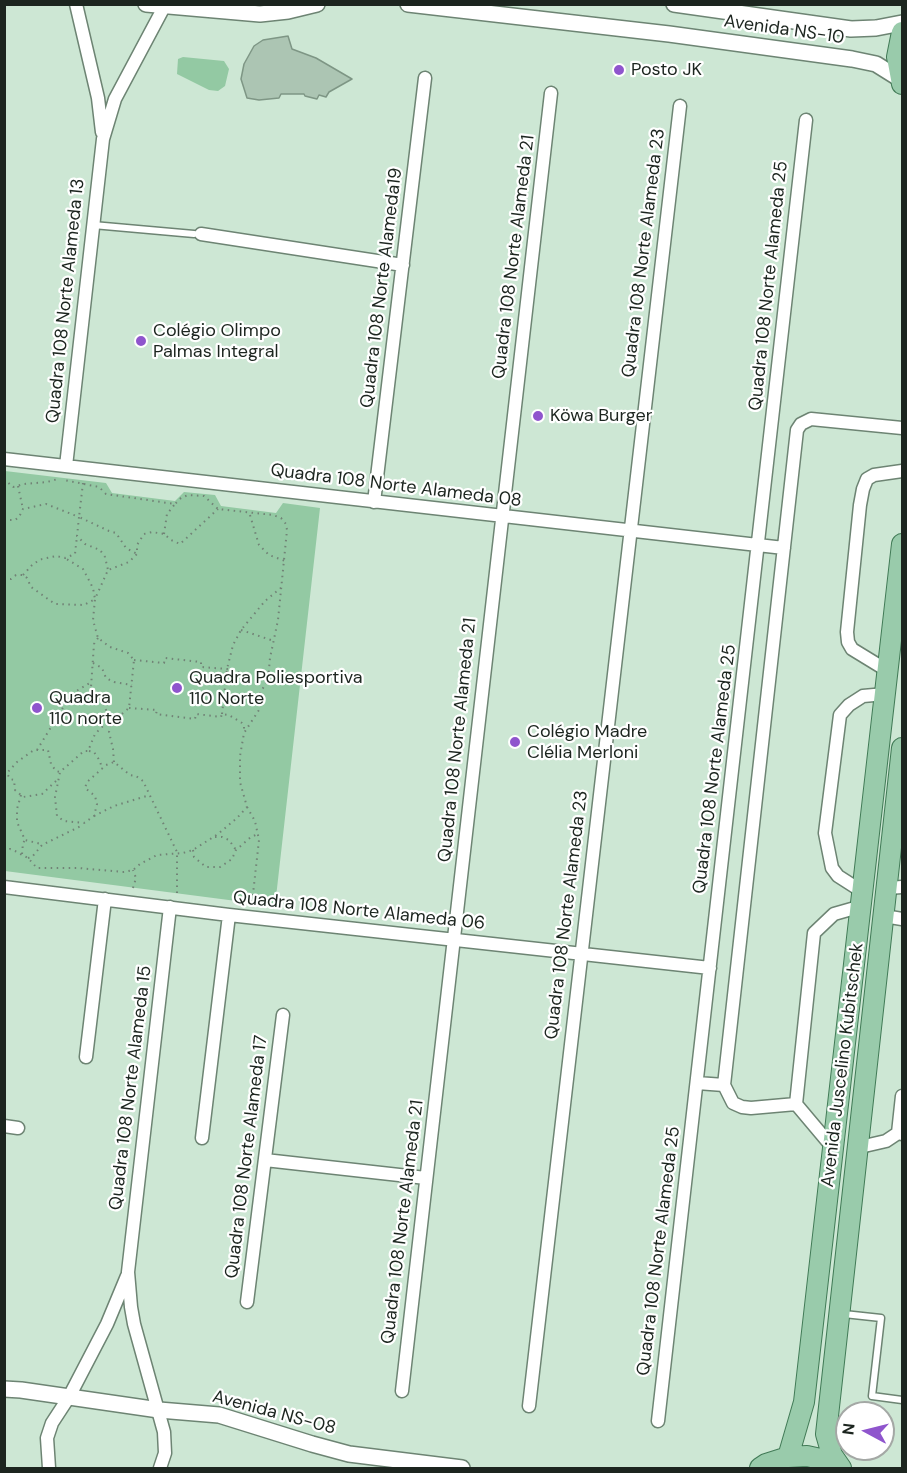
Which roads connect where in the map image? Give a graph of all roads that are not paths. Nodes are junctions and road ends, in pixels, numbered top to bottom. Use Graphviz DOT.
graph roads {
  1 [pos="76,4"];
  2 [pos="146,4"];
  3 [pos="317,4"];
  4 [pos="408,4"];
  5 [pos="674,4"];
  6 [pos="164,6"];
  7 [pos="903,23"];
  8 [pos="903,32"];
  9 [pos="425,78"];
  10 [pos="901,82"];
  11 [pos="551,93"];
  12 [pos="680,106"];
  13 [pos="806,120"];
  14 [pos="103,139"];
  15 [pos="92,225"];
  16 [pos="197,234"];
  17 [pos="403,265"];
  18 [pos="903,428"];
  19 [pos="4,459"];
  20 [pos="66,466"];
  21 [pos="903,471"];
  22 [pos="374,502"];
  23 [pos="502,517"];
  24 [pos="630,531"];
  25 [pos="903,544"];
  26 [pos="759,546"];
  27 [pos="784,548"];
  28 [pos="888,670"];
  29 [pos="885,694"];
  30 [pos="903,748"];
  31 [pos="4,887"];
  32 [pos="895,887"];
  33 [pos="105,899"];
  34 [pos="862,899"];
  35 [pos="170,908"];
  36 [pos="229,915"];
  37 [pos="893,918"];
  38 [pos="454,939"];
  39 [pos="581,954"];
  40 [pos="710,968"];
  41 [pos="282,1015"];
  42 [pos="86,1057"];
  43 [pos="697,1083"];
  44 [pos="724,1085"];
  45 [pos="903,1096"];
  46 [pos="796,1104"];
  47 [pos="4,1126"];
  48 [pos="18,1128"];
  49 [pos="900,1134"];
  50 [pos="202,1138"];
  51 [pos="860,1147"];
  52 [pos="833,1148"];
  53 [pos="265,1160"];
  54 [pos="426,1178"];
  55 [pos="128,1272"];
  56 [pos="247,1302"];
  57 [pos="840,1314"];
  58 [pos="4,1389"];
  59 [pos="402,1390"];
  60 [pos="69,1397"];
  61 [pos="903,1400"];
  62 [pos="529,1406"];
  63 [pos="159,1410"];
  64 [pos="658,1421"];
  65 [pos="788,1457"];
  66 [pos="49,1468"];
  67 [pos="159,1468"];
  68 [pos="462,1468"];
  69 [pos="760,1468"];
  70 [pos="841,1468"];
  1 -- 14 [label="street"];
  2 -- 6 [label="street"];
  3 -- 6 [label="street"];
  4 -- 10 [label="street, Avenida NS-10"];
  5 -- 7 [label="street, Avenida NS-10"];
  6 -- 14 [label="street"];
  8 -- 10 [label="main road"];
  9 -- 17 [label="street, Quadra 108 Norte Alameda19"];
  11 -- 23 [label="street, Quadra 108 Norte Alameda 21"];
  12 -- 24 [label="street, Quadra 108 Norte Alameda 23"];
  13 -- 26 [label="street, Quadra 108 Norte Alameda 25"];
  14 -- 15 [label="street, Quadra 108 Norte Alameda 13"];
  15 -- 16 [label="lane"];
  15 -- 20 [label="street, Quadra 108 Norte Alameda 13"];
  16 -- 17 [label="street"];
  17 -- 22 [label="street, Quadra 108 Norte Alameda19"];
  18 -- 27 [label="street"];
  19 -- 20 [label="street, Quadra 108 Norte Alameda 08"];
  20 -- 22 [label="street, Quadra 108 Norte Alameda 08"];
  21 -- 28 [label="street"];
  22 -- 23 [label="street, Quadra 108 Norte Alameda 08"];
  23 -- 24 [label="street, Quadra 108 Norte Alameda 08"];
  23 -- 38 [label="street, Quadra 108 Norte Alameda 21"];
  24 -- 26 [label="street, Quadra 108 Norte Alameda 08"];
  24 -- 39 [label="street, Quadra 108 Norte Alameda 23"];
  25 -- 28 [label="main road, Avenida Juscelino Kubitschek"];
  26 -- 27 [label="street, Quadra 108 Norte Alameda 08"];
  26 -- 40 [label="street, Quadra 108 Norte Alameda 25"];
  27 -- 44 [label="street"];
  28 -- 29 [label="main road, Avenida Juscelino Kubitschek"];
  29 -- 34 [label="main road, Avenida Juscelino Kubitschek"];
  29 -- 34 [label="street"];
  30 -- 32 [label="main road, Avenida Juscelino Kubitschek"];
  31 -- 33 [label="street, Quadra 108 Norte Alameda 06"];
  32 -- 37 [label="main road, Avenida Juscelino Kubitschek"];
  33 -- 35 [label="street, Quadra 108 Norte Alameda 06"];
  33 -- 42 [label="street"];
  34 -- 46 [label="street"];
  34 -- 52 [label="main road, Avenida Juscelino Kubitschek"];
  35 -- 36 [label="street, Quadra 108 Norte Alameda 06"];
  35 -- 55 [label="street, Quadra 108 Norte Alameda 15"];
  36 -- 38 [label="street, Quadra 108 Norte Alameda 06"];
  36 -- 50 [label="street"];
  37 -- 51 [label="main road, Avenida Juscelino Kubitschek"];
  38 -- 39 [label="street, Quadra 108 Norte Alameda 06"];
  38 -- 54 [label="street, Quadra 108 Norte Alameda 21"];
  39 -- 40 [label="street, Quadra 108 Norte Alameda 06"];
  39 -- 62 [label="street, Quadra 108 Norte Alameda 23"];
  40 -- 43 [label="street, Quadra 108 Norte Alameda 25"];
  41 -- 53 [label="street, Quadra 108 Norte Alameda 17"];
  43 -- 44 [label="street"];
  43 -- 64 [label="street, Quadra 108 Norte Alameda 25"];
  44 -- 46 [label="street"];
  45 -- 49 [label="street"];
  46 -- 52 [label="street"];
  47 -- 48 [label="street"];
  49 -- 51 [label="street"];
  51 -- 57 [label="main road, Avenida Juscelino Kubitschek"];
  52 -- 65 [label="main road, Avenida Juscelino Kubitschek"];
  53 -- 54 [label="street"];
  53 -- 56 [label="street, Quadra 108 Norte Alameda 17"];
  54 -- 59 [label="street, Quadra 108 Norte Alameda 21"];
  55 -- 60 [label="street"];
  55 -- 63 [label="street"];
  57 -- 61 [label="lane"];
  57 -- 70 [label="main road, Avenida Juscelino Kubitschek"];
  58 -- 60 [label="street, Avenida NS-08"];
  60 -- 63 [label="street, Avenida NS-08"];
  60 -- 66 [label="street"];
  63 -- 67 [label="street"];
  63 -- 68 [label="street, Avenida NS-08"];
  65 -- 69 [label="main road"];
  65 -- 70 [label="main road"];
}
